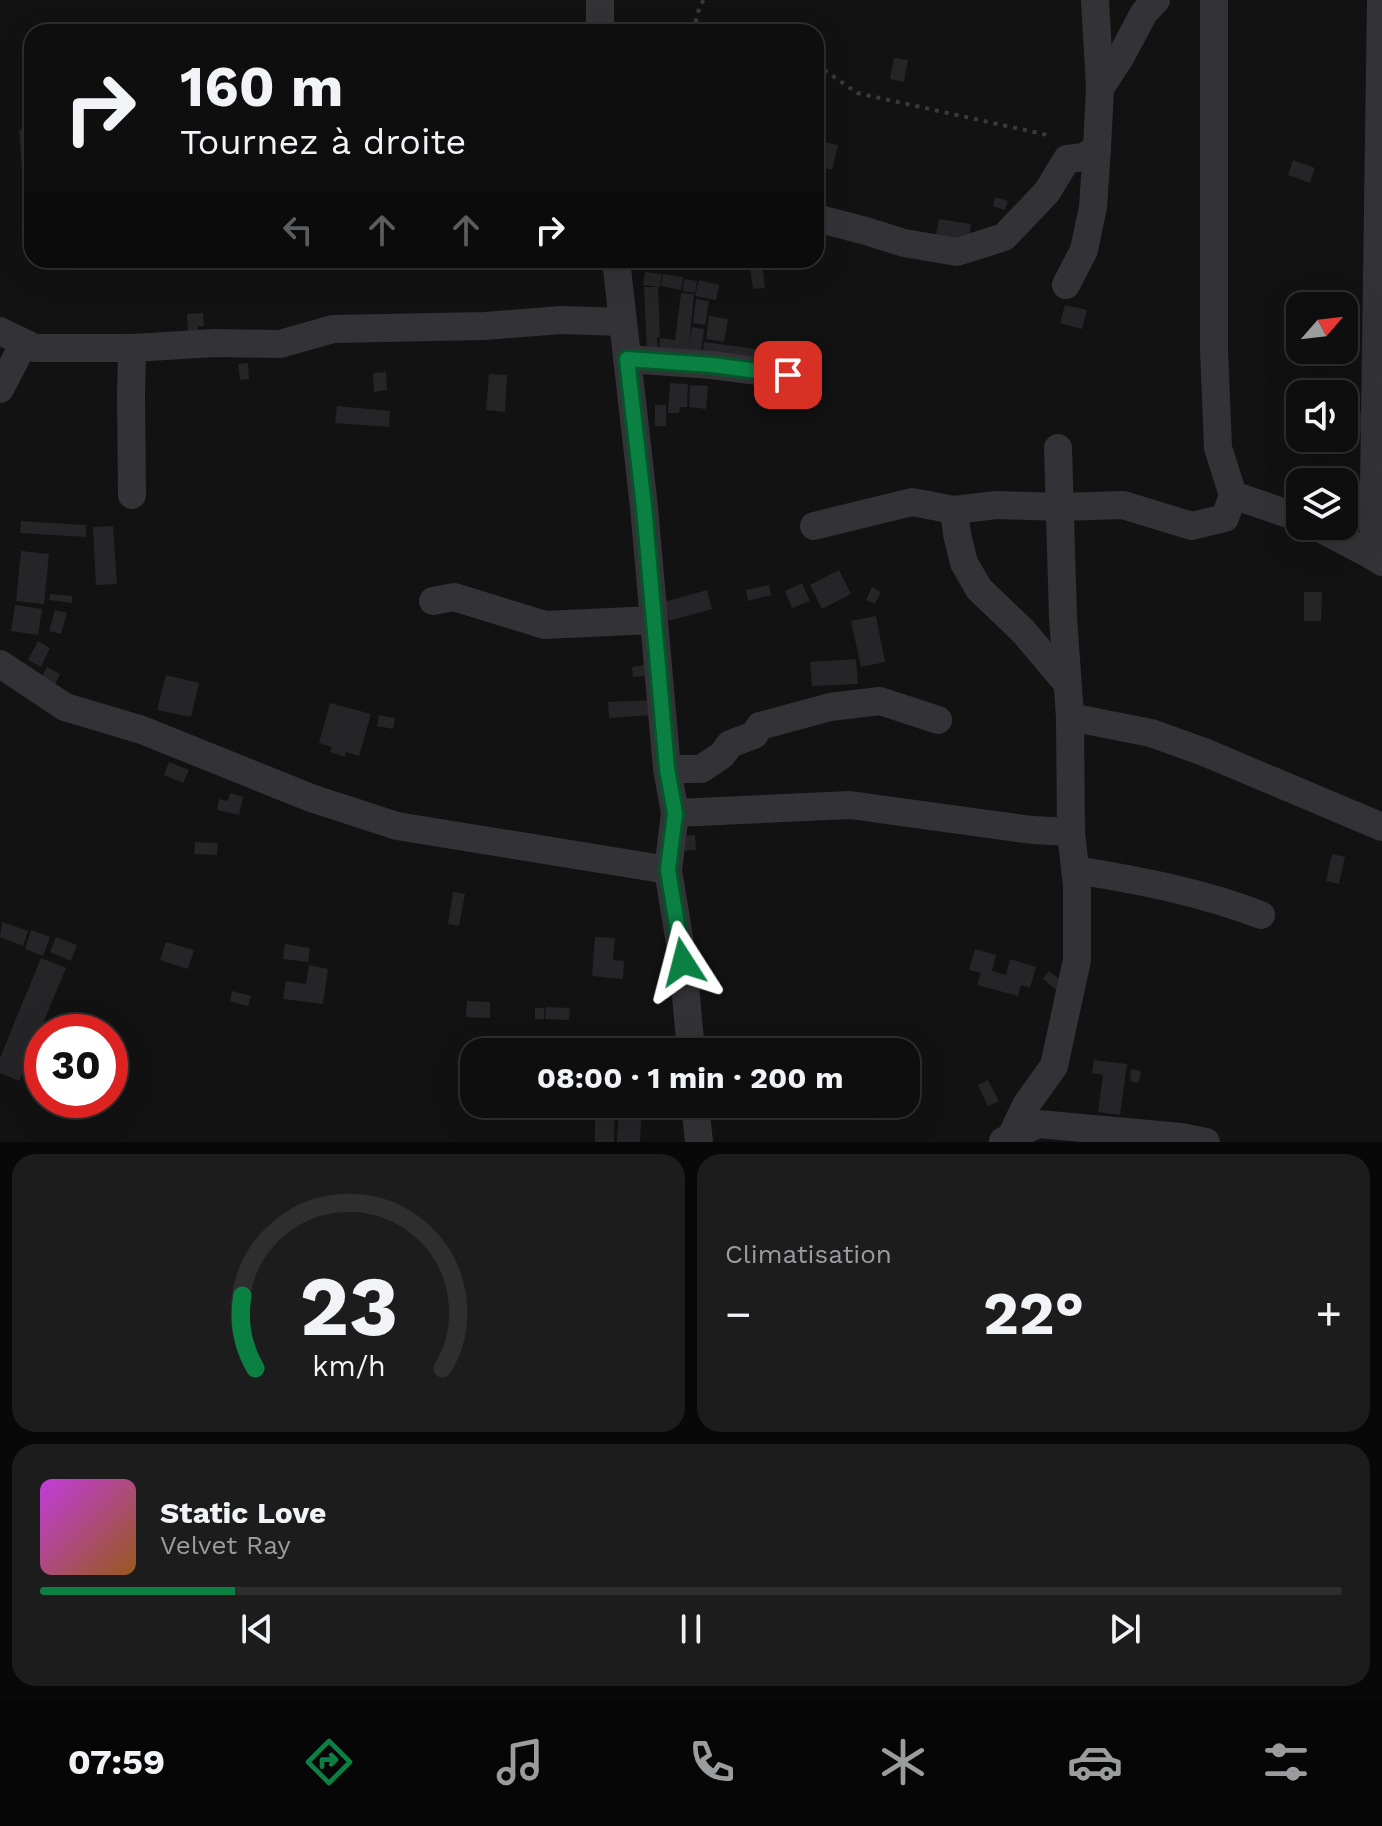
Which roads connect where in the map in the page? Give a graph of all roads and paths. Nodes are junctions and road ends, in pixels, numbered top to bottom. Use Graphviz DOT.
graph roads {
  1 [pos="600,0"];
  2 [pos="704,0"];
  3 [pos="1095,0"];
  4 [pos="1156,0"];
  5 [pos="1214,0"];
  6 [pos="1381,0"];
  7 [pos="600,24"];
  8 [pos="695,24"];
  9 [pos="824,70"];
  10 [pos="1100,88"];
  11 [pos="1097,148"];
  12 [pos="1070,159"];
  13 [pos="824,220"];
  14 [pos="617,268"];
  15 [pos="1066,285"];
  16 [pos="623,322"];
  17 [pos="12,337"];
  18 [pos="132,348"];
  19 [pos="627,359"];
  20 [pos="788,375"];
  21 [pos="0,389"];
  22 [pos="1058,448"];
  23 [pos="132,495"];
  24 [pos="1233,495"];
  25 [pos="1061,507"];
  26 [pos="954,510"];
  27 [pos="1286,513"];
  28 [pos="814,526"];
  29 [pos="1342,540"];
  30 [pos="1377,559"];
  31 [pos="433,601"];
  32 [pos="653,620"];
  33 [pos="0,664"];
  34 [pos="1066,682"];
  35 [pos="1070,717"];
  36 [pos="938,720"];
  37 [pos="667,769"];
  38 [pos="675,813"];
  39 [pos="1382,827"];
  40 [pos="1071,832"];
  41 [pos="668,870"];
  42 [pos="1075,870"];
  43 [pos="1261,915"];
  44 [pos="690,1038"];
  45 [pos="696,1118"];
  46 [pos="1006,1140"];
  47 [pos="699,1142"];
  48 [pos="1206,1142"];
  1 -- 7 [label="street"];
  2 -- 8 [label="path"];
  3 -- 10 [label="street"];
  4 -- 10 [label="street"];
  5 -- 24 [label="street"];
  6 -- 30 [label="street"];
  9 -- 12 [label="path"];
  10 -- 11 [label="street"];
  11 -- 12 [label="street"];
  11 -- 15 [label="street"];
  12 -- 13 [label="street"];
  14 -- 16 [label="street"];
  16 -- 18 [label="street"];
  16 -- 19 [label="street"];
  17 -- 18 [label="street"];
  17 -- 21 [label="street"];
  18 -- 23 [label="street"];
  19 -- 20 [label="street"];
  19 -- 32 [label="street"];
  22 -- 25 [label="street"];
  24 -- 25 [label="street"];
  24 -- 27 [label="street"];
  25 -- 26 [label="street"];
  25 -- 34 [label="street"];
  26 -- 28 [label="street"];
  26 -- 34 [label="street"];
  29 -- 30 [label="street"];
  31 -- 32 [label="street"];
  32 -- 37 [label="street"];
  33 -- 41 [label="street"];
  34 -- 35 [label="street"];
  35 -- 39 [label="street"];
  35 -- 40 [label="street"];
  36 -- 37 [label="street"];
  37 -- 38 [label="street"];
  38 -- 40 [label="street"];
  38 -- 41 [label="street"];
  40 -- 42 [label="street"];
  41 -- 44 [label="street"];
  42 -- 43 [label="street"];
  42 -- 46 [label="street"];
  45 -- 47 [label="street"];
  46 -- 48 [label="street"];
}
